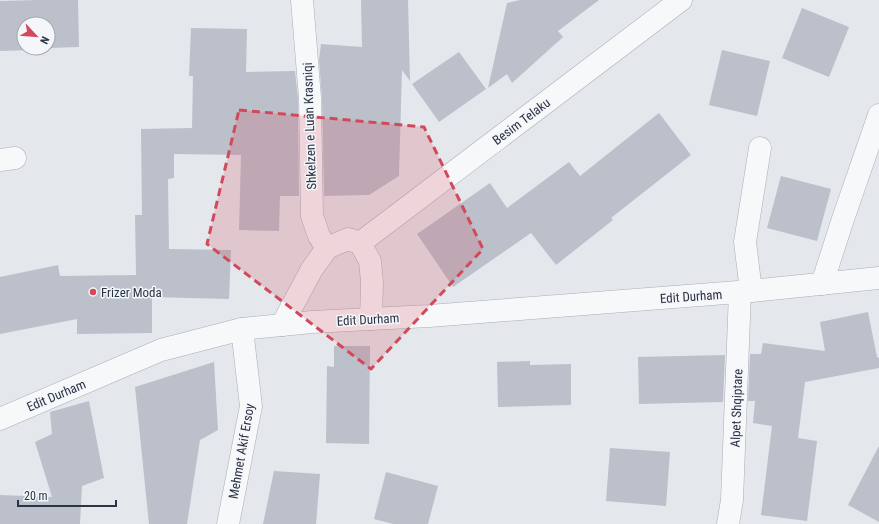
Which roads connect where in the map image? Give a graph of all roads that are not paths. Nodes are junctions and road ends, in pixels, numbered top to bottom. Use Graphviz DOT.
graph roads {
  1 [pos="302,0"];
  2 [pos="682,0"];
  3 [pos="879,115"];
  4 [pos="760,148"];
  5 [pos="360,242"];
  6 [pos="326,248"];
  7 [pos="879,278"];
  8 [pos="822,284"];
  9 [pos="746,292"];
  10 [pos="371,319"];
  11 [pos="282,325"];
  12 [pos="242,329"];
  13 [pos="0,419"];
  14 [pos="228,524"];
  15 [pos="728,524"];
  1 -- 6 [label="street, Shkelzen e Luan Krasniqi"];
  2 -- 5 [label="street, Besim Telaku"];
  3 -- 8 [label="street"];
  4 -- 9 [label="street"];
  5 -- 6 [label="street"];
  5 -- 10 [label="street"];
  6 -- 11 [label="street"];
  7 -- 8 [label="street, Edit Durham"];
  8 -- 9 [label="street, Edit Durham"];
  9 -- 10 [label="street, Edit Durham"];
  9 -- 15 [label="street, Alpet Shqiptare"];
  10 -- 11 [label="street, Edit Durham"];
  11 -- 12 [label="street, Edit Durham"];
  12 -- 13 [label="street, Edit Durham"];
  12 -- 14 [label="street, Mehmet Akif Ersoy"];
}
